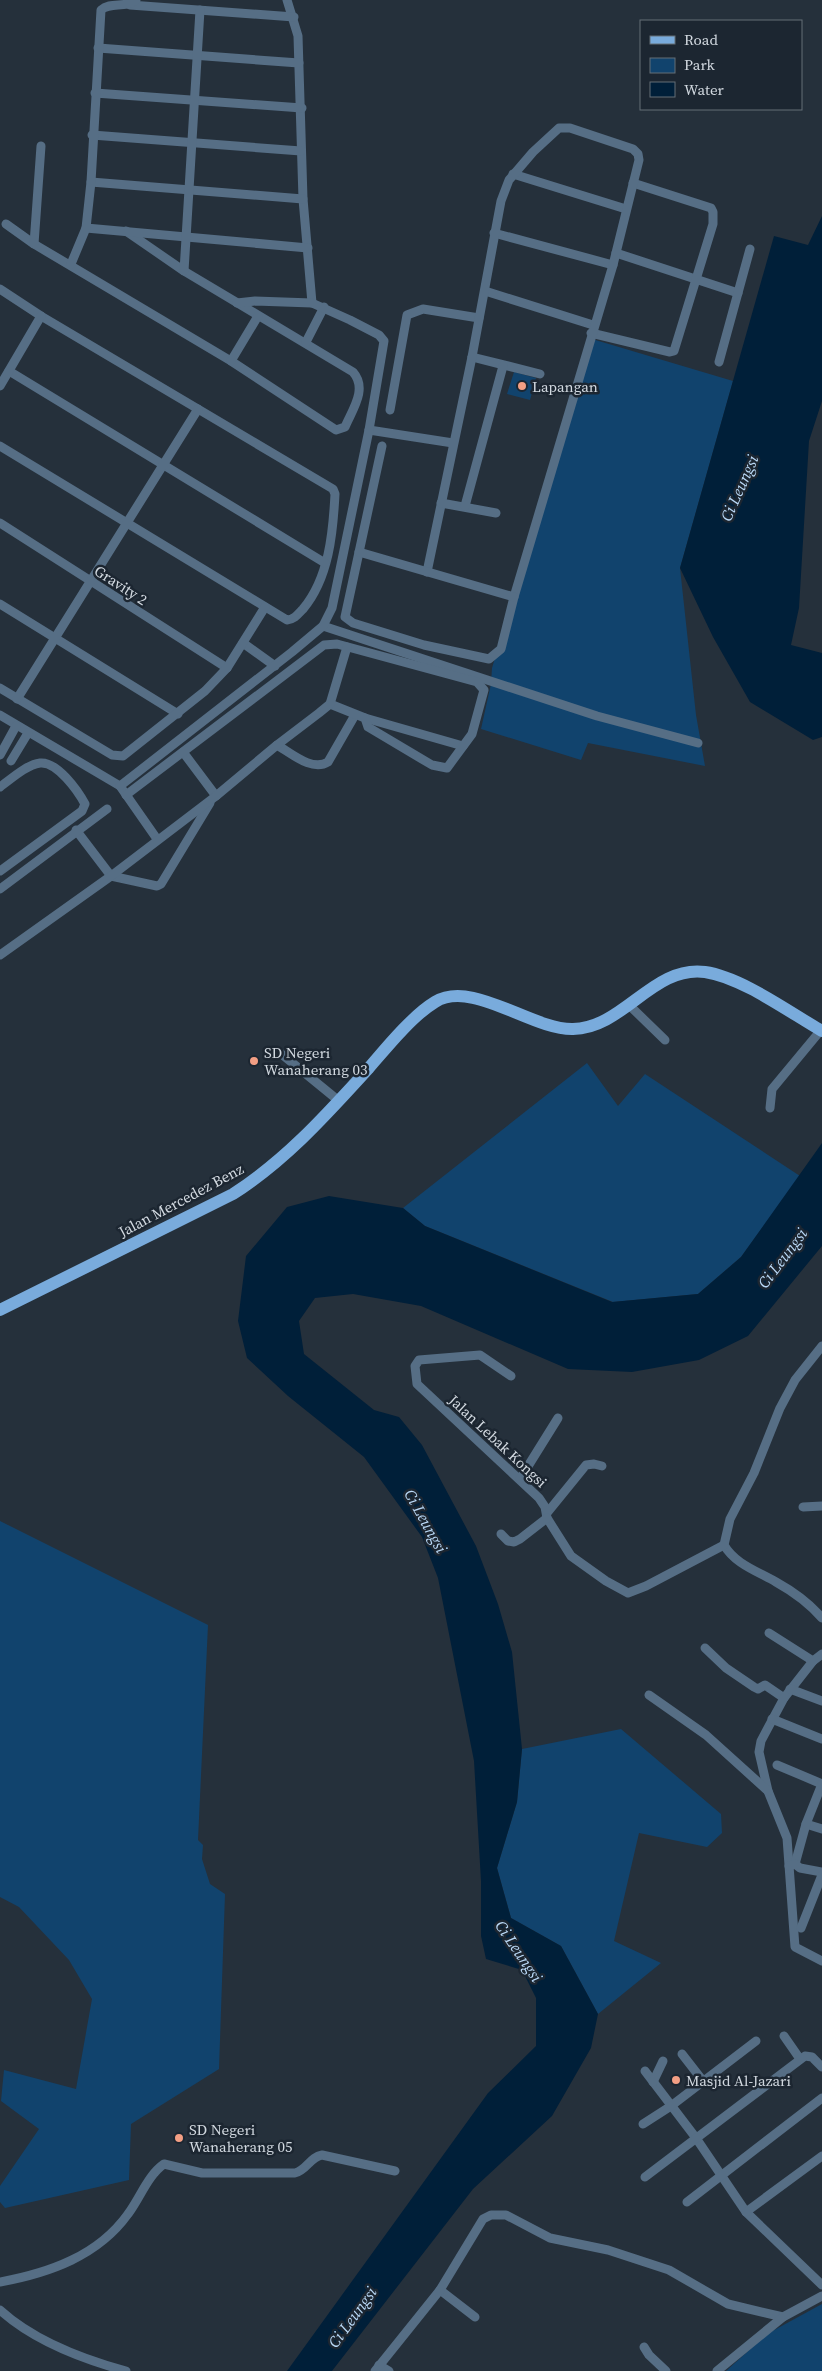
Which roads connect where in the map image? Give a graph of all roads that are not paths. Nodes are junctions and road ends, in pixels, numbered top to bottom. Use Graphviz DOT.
graph roads {
  1 [pos="287,0"];
  2 [pos="133,3"];
  3 [pos="200,10"];
  4 [pos="294,17"];
  5 [pos="98,48"];
  6 [pos="197,56"];
  7 [pos="299,63"];
  8 [pos="95,92"];
  9 [pos="195,99"];
  10 [pos="302,108"];
  11 [pos="92,135"];
  12 [pos="192,144"];
  13 [pos="41,146"];
  14 [pos="302,151"];
  15 [pos="513,174"];
  16 [pos="91,182"];
  17 [pos="633,184"];
  18 [pos="189,188"];
  19 [pos="303,199"];
  20 [pos="626,209"];
  21 [pos="6,224"];
  22 [pos="86,228"];
  23 [pos="126,232"];
  24 [pos="494,233"];
  25 [pos="186,237"];
  26 [pos="34,244"];
  27 [pos="308,248"];
  28 [pos="750,249"];
  29 [pos="616,254"];
  30 [pos="71,264"];
  31 [pos="613,265"];
  32 [pos="184,271"];
  33 [pos="697,278"];
  34 [pos="0,289"];
  35 [pos="485,291"];
  36 [pos="738,293"];
  37 [pos="237,303"];
  38 [pos="312,303"];
  39 [pos="324,307"];
  40 [pos="41,316"];
  41 [pos="258,316"];
  42 [pos="479,318"];
  43 [pos="592,329"];
  44 [pos="306,342"];
  45 [pos="472,357"];
  46 [pos="231,361"];
  47 [pos="719,362"];
  48 [pos="503,366"];
  49 [pos="9,371"];
  50 [pos="540,374"];
  51 [pos="0,386"];
  52 [pos="198,409"];
  53 [pos="390,410"];
  54 [pos="369,430"];
  55 [pos="453,443"];
  56 [pos="0,446"];
  57 [pos="382,446"];
  58 [pos="163,465"];
  59 [pos="441,503"];
  60 [pos="466,506"];
  61 [pos="496,513"];
  62 [pos="127,523"];
  63 [pos="0,524"];
  64 [pos="359,552"];
  65 [pos="325,563"];
  66 [pos="427,572"];
  67 [pos="90,581"];
  68 [pos="514,598"];
  69 [pos="0,604"];
  70 [pos="265,607"];
  71 [pos="323,626"];
  72 [pos="55,638"];
  73 [pos="243,643"];
  74 [pos="347,647"];
  75 [pos="275,666"];
  76 [pos="227,668"];
  77 [pos="0,688"];
  78 [pos="17,699"];
  79 [pos="330,704"];
  80 [pos="178,714"];
  81 [pos="355,715"];
  82 [pos="0,716"];
  83 [pos="365,718"];
  84 [pos="16,726"];
  85 [pos="28,733"];
  86 [pos="698,743"];
  87 [pos="277,745"];
  88 [pos="463,746"];
  89 [pos="183,752"];
  90 [pos="0,754"];
  91 [pos="11,761"];
  92 [pos="24,770"];
  93 [pos="120,786"];
  94 [pos="0,787"];
  95 [pos="126,795"];
  96 [pos="214,798"];
  97 [pos="107,808"];
  98 [pos="76,830"];
  99 [pos="157,839"];
  100 [pos="0,871"];
  101 [pos="111,876"];
  102 [pos="0,889"];
  103 [pos="0,955"];
  104 [pos="630,1006"];
  105 [pos="821,1031"];
  106 [pos="665,1040"];
  107 [pos="280,1052"];
  108 [pos="339,1101"];
  109 [pos="770,1108"];
  110 [pos="0,1310"];
  111 [pos="822,1346"];
  112 [pos="511,1376"];
  113 [pos="558,1418"];
  114 [pos="602,1466"];
  115 [pos="520,1479"];
  116 [pos="822,1506"];
  117 [pos="803,1507"];
  118 [pos="547,1516"];
  119 [pos="501,1534"];
  120 [pos="724,1545"];
  121 [pos="822,1618"];
  122 [pos="769,1633"];
  123 [pos="705,1648"];
  124 [pos="818,1659"];
  125 [pos="790,1689"];
  126 [pos="649,1695"];
  127 [pos="784,1698"];
  128 [pos="822,1700"];
  129 [pos="772,1719"];
  130 [pos="822,1739"];
  131 [pos="777,1765"];
  132 [pos="768,1791"];
  133 [pos="806,1824"];
  134 [pos="822,1830"];
  135 [pos="792,1865"];
  136 [pos="822,1873"];
  137 [pos="801,1928"];
  138 [pos="822,1961"];
  139 [pos="784,2036"];
  140 [pos="756,2041"];
  141 [pos="682,2054"];
  142 [pos="800,2059"];
  143 [pos="663,2061"];
  144 [pos="822,2067"];
  145 [pos="645,2071"];
  146 [pos="704,2081"];
  147 [pos="653,2082"];
  148 [pos="822,2098"];
  149 [pos="671,2106"];
  150 [pos="643,2124"];
  151 [pos="696,2138"];
  152 [pos="822,2156"];
  153 [pos="394,2171"];
  154 [pos="721,2175"];
  155 [pos="645,2177"];
  156 [pos="687,2202"];
  157 [pos="746,2212"];
  158 [pos="0,2282"];
  159 [pos="822,2285"];
  160 [pos="440,2290"];
  161 [pos="822,2296"];
  162 [pos="0,2310"];
  163 [pos="475,2317"];
  164 [pos="783,2317"];
  165 [pos="644,2347"];
  166 [pos="377,2368"];
  167 [pos="126,2371"];
  168 [pos="389,2371"];
  169 [pos="666,2371"];
  170 [pos="717,2371"];
  1 -- 4 [label="street"];
  2 -- 3 [label="street"];
  2 -- 5 [label="street"];
  3 -- 4 [label="street"];
  3 -- 6 [label="street"];
  4 -- 7 [label="street"];
  5 -- 6 [label="street"];
  5 -- 8 [label="street"];
  6 -- 7 [label="street"];
  6 -- 9 [label="street"];
  7 -- 10 [label="street"];
  8 -- 9 [label="street"];
  8 -- 11 [label="street"];
  9 -- 10 [label="street"];
  9 -- 12 [label="street"];
  10 -- 14 [label="street"];
  11 -- 12 [label="street"];
  11 -- 16 [label="street"];
  12 -- 14 [label="street"];
  12 -- 18 [label="street"];
  13 -- 26 [label="street"];
  14 -- 19 [label="street"];
  15 -- 17 [label="street"];
  15 -- 20 [label="street"];
  15 -- 24 [label="street"];
  16 -- 18 [label="street"];
  16 -- 22 [label="street"];
  17 -- 20 [label="street"];
  17 -- 33 [label="street"];
  18 -- 19 [label="street"];
  18 -- 25 [label="street"];
  19 -- 27 [label="street"];
  20 -- 29 [label="street"];
  21 -- 26 [label="street"];
  22 -- 23 [label="street"];
  22 -- 30 [label="street"];
  23 -- 25 [label="street"];
  23 -- 32 [label="street"];
  24 -- 31 [label="street"];
  24 -- 35 [label="street"];
  25 -- 27 [label="street"];
  25 -- 32 [label="street"];
  26 -- 30 [label="street"];
  27 -- 38 [label="street"];
  28 -- 36 [label="street"];
  29 -- 31 [label="street"];
  29 -- 33 [label="street"];
  30 -- 46 [label="street"];
  31 -- 43 [label="street"];
  32 -- 37 [label="street"];
  33 -- 36 [label="street"];
  33 -- 43 [label="street"];
  34 -- 40 [label="street"];
  35 -- 42 [label="street"];
  35 -- 43 [label="street"];
  36 -- 47 [label="street"];
  37 -- 38 [label="street"];
  37 -- 41 [label="street"];
  38 -- 39 [label="street"];
  39 -- 44 [label="street"];
  39 -- 54 [label="street"];
  40 -- 49 [label="street"];
  40 -- 52 [label="street"];
  41 -- 44 [label="street"];
  41 -- 46 [label="street"];
  42 -- 45 [label="street"];
  42 -- 53 [label="street"];
  43 -- 68 [label="street"];
  44 -- 46 [label="street"];
  45 -- 48 [label="street"];
  45 -- 55 [label="street"];
  48 -- 50 [label="street"];
  48 -- 60 [label="street"];
  49 -- 51 [label="street"];
  49 -- 58 [label="street"];
  52 -- 58 [label="street"];
  52 -- 65 [label="street"];
  54 -- 55 [label="street"];
  54 -- 71 [label="street"];
  55 -- 59 [label="street"];
  56 -- 62 [label="street"];
  57 -- 64 [label="street"];
  58 -- 62 [label="street"];
  58 -- 65 [label="street"];
  59 -- 60 [label="street"];
  59 -- 66 [label="street"];
  60 -- 61 [label="street"];
  62 -- 67 [label="street"];
  62 -- 70 [label="street"];
  63 -- 67 [label="street, Gravity 2"];
  64 -- 66 [label="street"];
  64 -- 68 [label="street"];
  65 -- 70 [label="street"];
  66 -- 68 [label="street"];
  67 -- 72 [label="street"];
  67 -- 76 [label="street, Gravity 2"];
  69 -- 72 [label="street"];
  70 -- 73 [label="street"];
  71 -- 75 [label="street"];
  71 -- 86 [label="street"];
  72 -- 78 [label="street"];
  72 -- 80 [label="street"];
  73 -- 75 [label="street"];
  73 -- 76 [label="street"];
  74 -- 79 [label="street"];
  74 -- 88 [label="street"];
  74 -- 89 [label="street"];
  75 -- 93 [label="street"];
  76 -- 80 [label="street"];
  77 -- 78 [label="street"];
  78 -- 80 [label="street"];
  79 -- 81 [label="street"];
  79 -- 87 [label="street"];
  81 -- 83 [label="street"];
  81 -- 87 [label="street"];
  82 -- 84 [label="street"];
  83 -- 88 [label="street"];
  83 -- 88 [label="street"];
  84 -- 85 [label="street"];
  84 -- 90 [label="street"];
  85 -- 91 [label="street"];
  85 -- 93 [label="street"];
  87 -- 96 [label="street"];
  89 -- 95 [label="street"];
  89 -- 96 [label="street"];
  90 -- 91 [label="street"];
  91 -- 92 [label="street"];
  92 -- 94 [label="street"];
  92 -- 100 [label="street"];
  93 -- 95 [label="street"];
  95 -- 99 [label="street"];
  96 -- 99 [label="street"];
  96 -- 101 [label="street"];
  97 -- 98 [label="street"];
  98 -- 101 [label="street"];
  98 -- 102 [label="street"];
  99 -- 101 [label="street"];
  101 -- 103 [label="street"];
  104 -- 105 [label="main road, Jalan Mercedez Benz"];
  104 -- 106 [label="street"];
  104 -- 108 [label="main road, Jalan Mercedez Benz"];
  105 -- 109 [label="street"];
  107 -- 108 [label="street"];
  108 -- 110 [label="main road, Jalan Mercedez Benz"];
  111 -- 120 [label="street"];
  112 -- 115 [label="street, Jalan Lebak Kongsi"];
  113 -- 115 [label="street"];
  114 -- 118 [label="street"];
  115 -- 118 [label="street, Jalan Lebak Kongsi"];
  116 -- 117 [label="street"];
  118 -- 119 [label="street"];
  118 -- 120 [label="street, Jalan Lebak Kongsi"];
  120 -- 121 [label="street"];
  122 -- 124 [label="street"];
  123 -- 127 [label="street"];
  124 -- 125 [label="street"];
  125 -- 127 [label="street"];
  125 -- 128 [label="street"];
  126 -- 132 [label="street"];
  127 -- 129 [label="street"];
  129 -- 130 [label="street"];
  129 -- 132 [label="street"];
  131 -- 133 [label="street"];
  132 -- 135 [label="street"];
  133 -- 134 [label="street"];
  133 -- 135 [label="street"];
  135 -- 136 [label="street"];
  135 -- 138 [label="street"];
  136 -- 137 [label="street"];
  139 -- 142 [label="street"];
  140 -- 146 [label="street"];
  141 -- 146 [label="street"];
  142 -- 144 [label="street"];
  142 -- 151 [label="street"];
  143 -- 147 [label="street"];
  145 -- 147 [label="street"];
  146 -- 149 [label="street"];
  147 -- 149 [label="street"];
  148 -- 154 [label="street"];
  149 -- 150 [label="street"];
  149 -- 151 [label="street"];
  151 -- 154 [label="street"];
  151 -- 155 [label="street"];
  152 -- 157 [label="street"];
  153 -- 158 [label="street"];
  154 -- 156 [label="street"];
  154 -- 157 [label="street"];
  157 -- 159 [label="street"];
  160 -- 163 [label="street"];
  160 -- 164 [label="street"];
  160 -- 166 [label="street"];
  161 -- 164 [label="street"];
  162 -- 167 [label="street"];
  164 -- 170 [label="street"];
  165 -- 169 [label="street"];
  166 -- 168 [label="street"];
}
